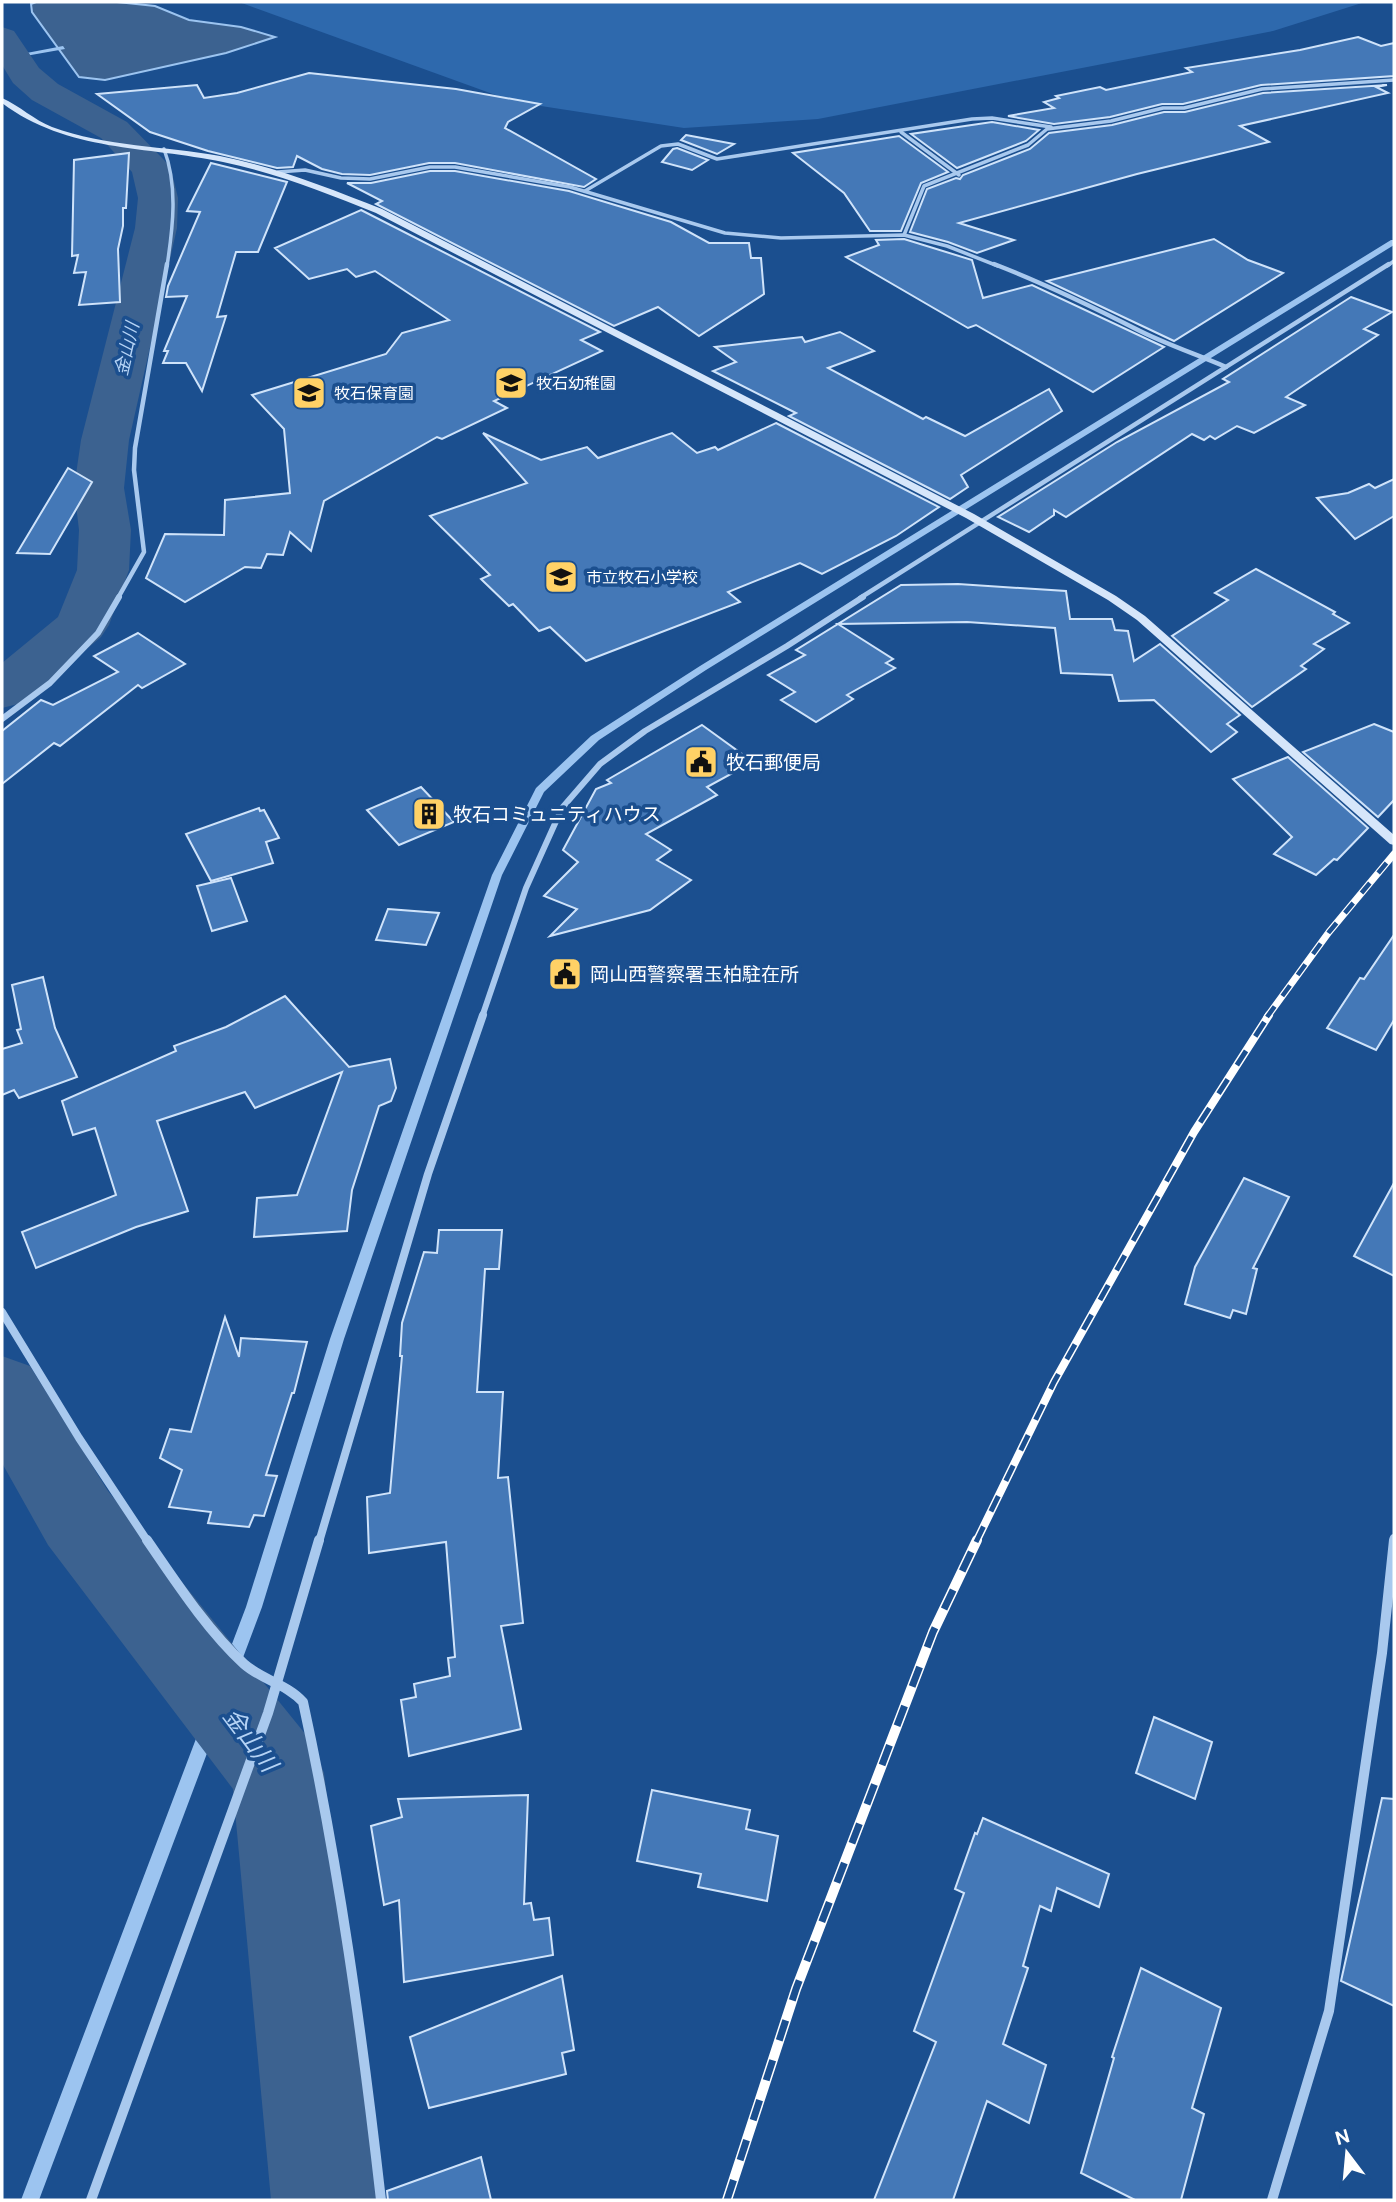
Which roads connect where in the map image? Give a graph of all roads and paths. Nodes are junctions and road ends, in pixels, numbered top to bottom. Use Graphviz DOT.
graph roads {
  1 [pos="1394,80"];
  2 [pos="2,100"];
  3 [pos="1054,128"];
  4 [pos="901,132"];
  5 [pos="164,149"];
  6 [pos="278,172"];
  7 [pos="959,174"];
  8 [pos="585,191"];
  9 [pos="904,235"];
  10 [pos="1394,261"];
  11 [pos="1226,367"];
  12 [pos="979,521"];
  13 [pos="2,719"];
  14 [pos="1394,841"];
  15 [pos="2,1312"];
  16 [pos="1394,1538"];
  17 [pos="277,1684"];
  18 [pos="91,2200"];
  19 [pos="381,2200"];
  20 [pos="1272,2200"];
  1 -- 3 [label="street"];
  2 -- 5 [label="street"];
  3 -- 4 [label="street"];
  3 -- 7 [label="street"];
  4 -- 7 [label="street"];
  4 -- 8 [label="street"];
  5 -- 6 [label="street"];
  5 -- 13 [label="street"];
  6 -- 8 [label="street"];
  6 -- 12 [label="street"];
  7 -- 9 [label="street"];
  8 -- 9 [label="street"];
  9 -- 11 [label="street"];
  10 -- 11 [label="street"];
  11 -- 12 [label="street"];
  12 -- 14 [label="street"];
  12 -- 17 [label="street"];
  15 -- 17 [label="street"];
  16 -- 20 [label="street"];
  17 -- 18 [label="street"];
  17 -- 19 [label="street"];
}
